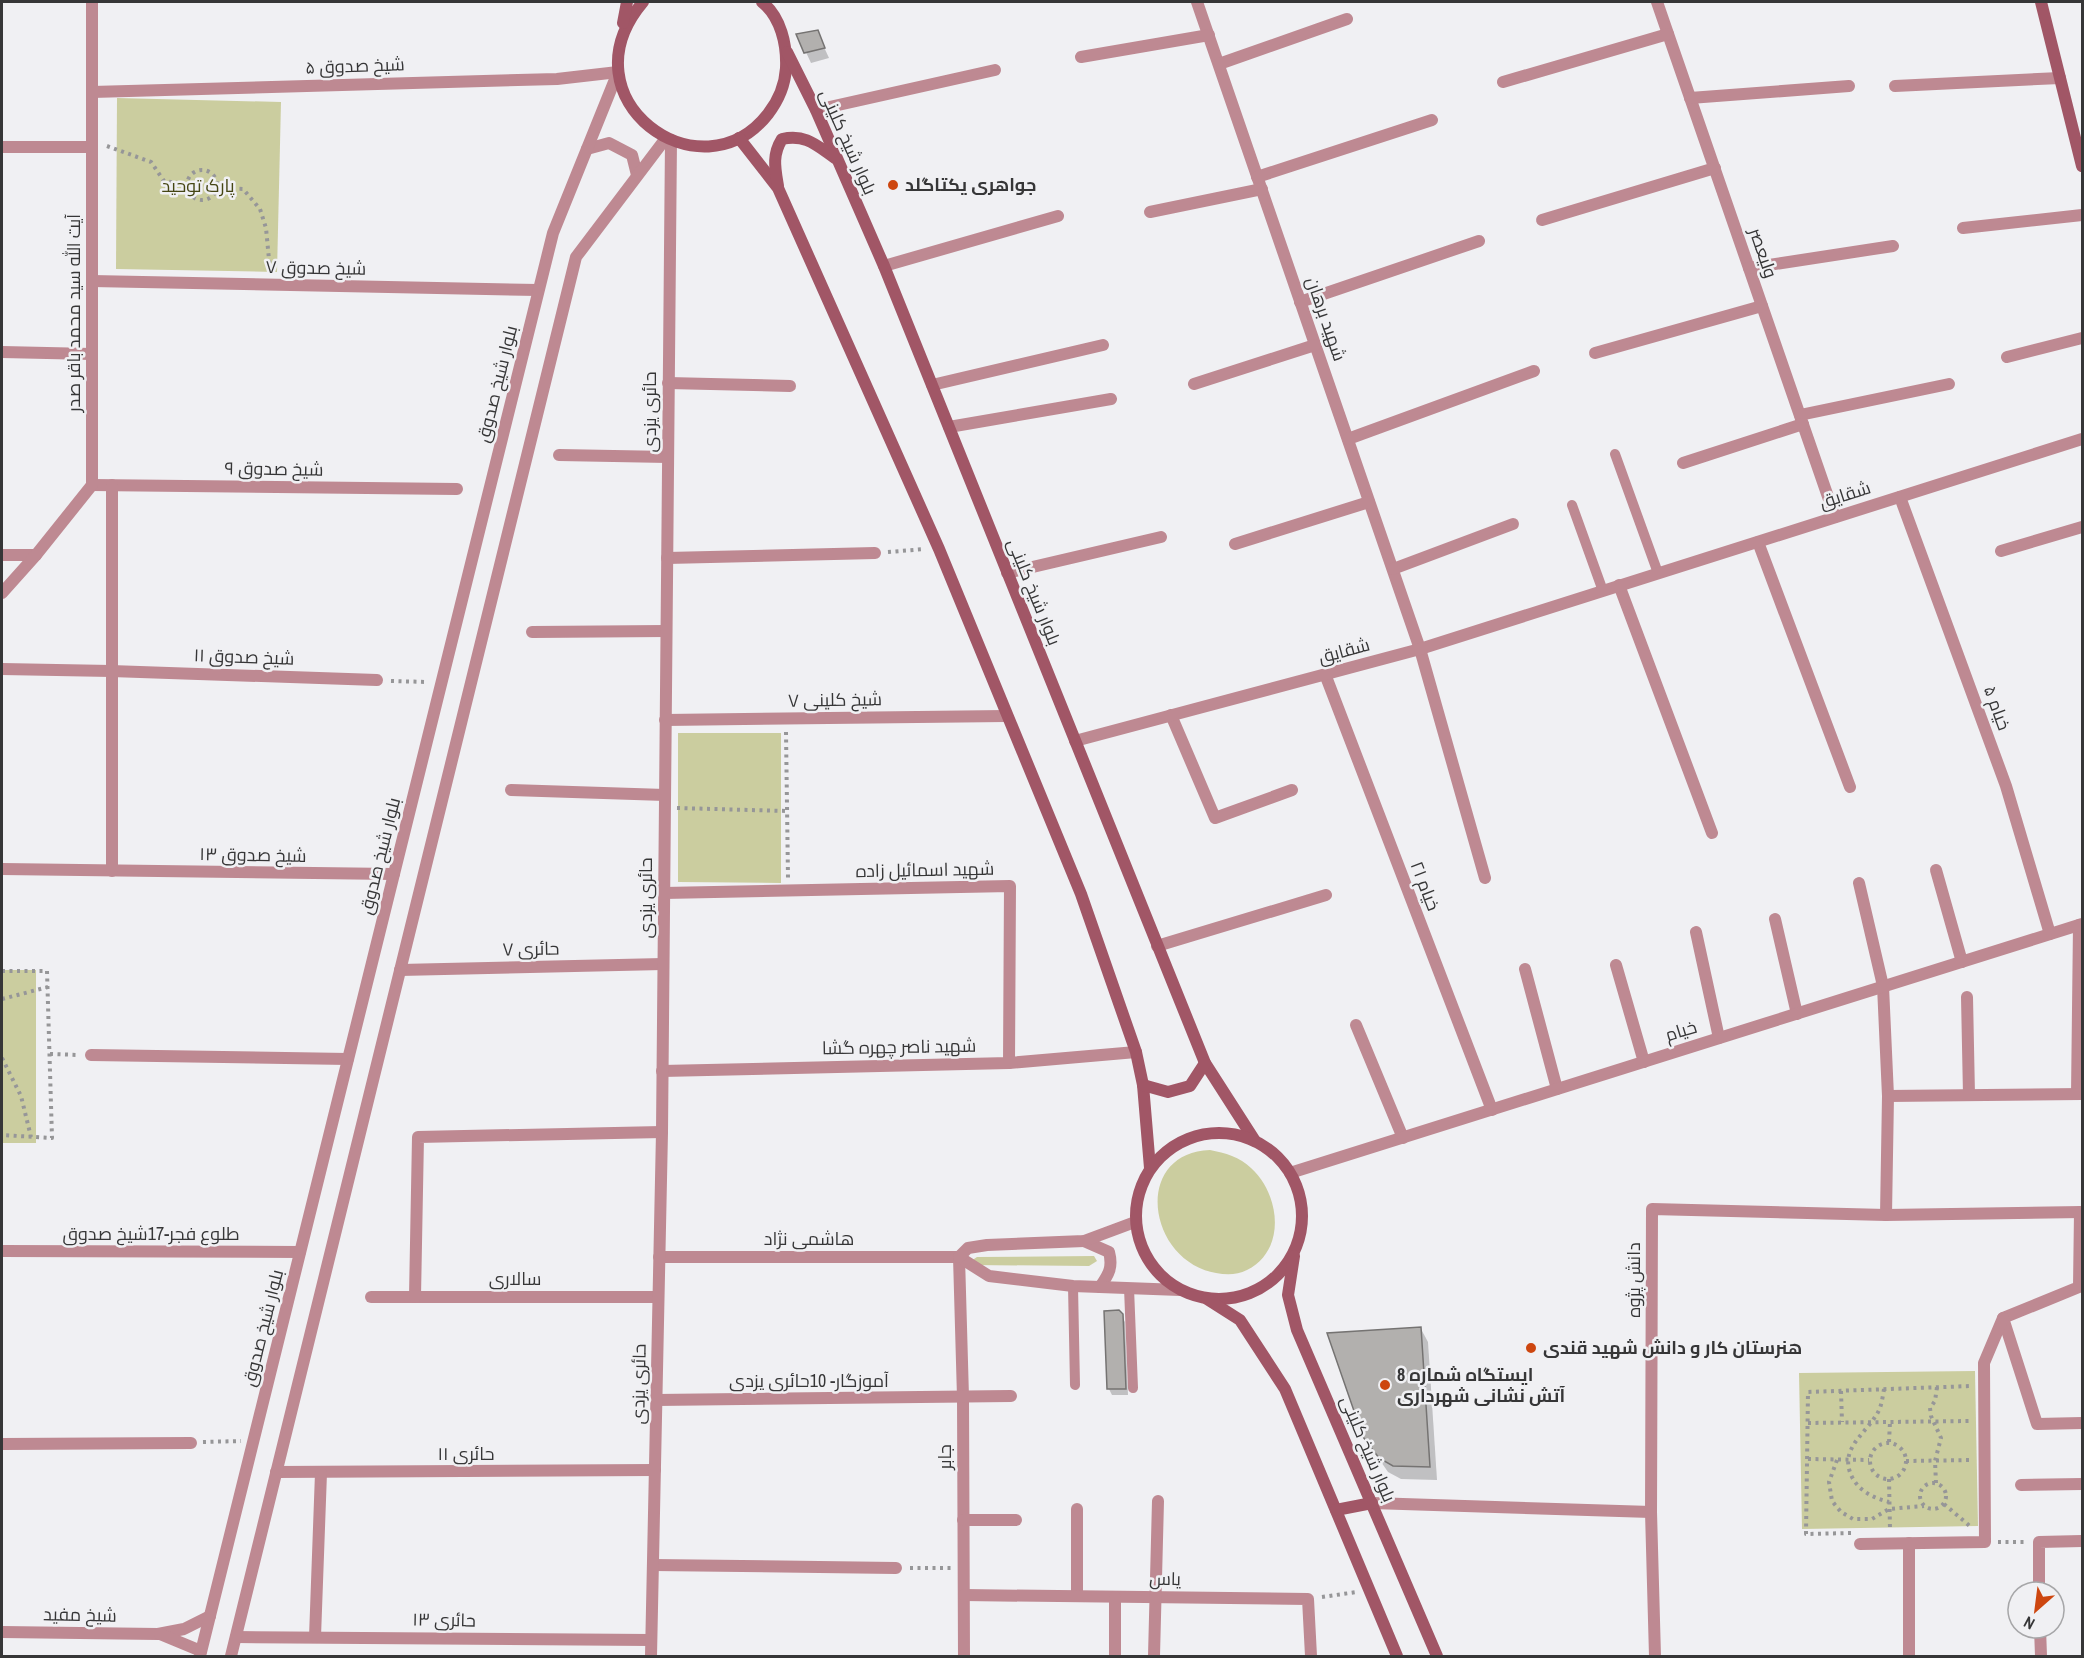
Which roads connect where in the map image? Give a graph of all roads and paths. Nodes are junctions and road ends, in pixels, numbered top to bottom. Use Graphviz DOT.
graph roads {
  1 [pos="92,2"];
  2 [pos="627,2"];
  3 [pos="642,2"];
  4 [pos="762,2"];
  5 [pos="772,2"];
  6 [pos="1197,2"];
  7 [pos="1657,2"];
  8 [pos="2041,2"];
  9 [pos="1347,19"];
  10 [pos="780,26"];
  11 [pos="1668,34"];
  12 [pos="1209,35"];
  13 [pos="619,42"];
  14 [pos="787,52"];
  15 [pos="1081,57"];
  16 [pos="1219,64"];
  17 [pos="995,70"];
  18 [pos="618,72"];
  19 [pos="2060,78"];
  20 [pos="1503,82"];
  21 [pos="1849,86"];
  22 [pos="1895,86"];
  23 [pos="92,92"];
  24 [pos="1690,98"];
  25 [pos="816,111"];
  26 [pos="1432,120"];
  27 [pos="739,138"];
  28 [pos="668,139"];
  29 [pos="92,144"];
  30 [pos="2,147"];
  31 [pos="587,149"];
  32 [pos="836,159"];
  33 [pos="2082,166"];
  34 [pos="1715,168"];
  35 [pos="637,175"];
  36 [pos="1260,183"];
  37 [pos="185,184"];
  38 [pos="217,188"];
  39 [pos="778,188"];
  40 [pos="1150,212"];
  41 [pos="2082,215"];
  42 [pos="1058,216"];
  43 [pos="1542,220"];
  44 [pos="1962,228"];
  45 [pos="1479,241"];
  46 [pos="1893,246"];
  47 [pos="884,266"];
  48 [pos="1749,268"];
  49 [pos="92,281"];
  50 [pos="271,285"];
  51 [pos="538,290"];
  52 [pos="1300,302"];
  53 [pos="1762,306"];
  54 [pos="2082,338"];
  55 [pos="1103,345"];
  56 [pos="1315,345"];
  57 [pos="2,352"];
  58 [pos="1595,353"];
  59 [pos="92,354"];
  60 [pos="2007,357"];
  61 [pos="1534,371"];
  62 [pos="668,383"];
  63 [pos="1194,384"];
  64 [pos="1949,384"];
  65 [pos="790,386"];
  66 [pos="932,386"];
  67 [pos="1111,399"];
  68 [pos="1801,419"];
  69 [pos="949,427"];
  70 [pos="1347,438"];
  71 [pos="2082,439"];
  72 [pos="1615,454"];
  73 [pos="559,455"];
  74 [pos="668,457"];
  75 [pos="1683,463"];
  76 [pos="92,485"];
  77 [pos="112,485"];
  78 [pos="457,489"];
  79 [pos="1900,497"];
  80 [pos="1370,502"];
  81 [pos="1572,505"];
  82 [pos="1835,518"];
  83 [pos="1513,524"];
  84 [pos="2082,528"];
  85 [pos="1161,537"];
  86 [pos="1758,542"];
  87 [pos="1235,544"];
  88 [pos="939,549"];
  89 [pos="2001,551"];
  90 [pos="875,553"];
  91 [pos="2,555"];
  92 [pos="36,555"];
  93 [pos="668,558"];
  94 [pos="1393,569"];
  95 [pos="1007,573"];
  96 [pos="1658,573"];
  97 [pos="1619,585"];
  98 [pos="1603,591"];
  99 [pos="2,593"];
  100 [pos="666,630"];
  101 [pos="532,632"];
  102 [pos="1420,649"];
  103 [pos="2,669"];
  104 [pos="111,670"];
  105 [pos="1325,674"];
  106 [pos="377,680"];
  107 [pos="441,682"];
  108 [pos="1006,716"];
  109 [pos="1171,716"];
  110 [pos="786,719"];
  111 [pos="665,720"];
  112 [pos="1075,741"];
  113 [pos="1850,787"];
  114 [pos="511,790"];
  115 [pos="1292,790"];
  116 [pos="664,795"];
  117 [pos="664,808"];
  118 [pos="787,811"];
  119 [pos="1712,833"];
  120 [pos="2,869"];
  121 [pos="1936,870"];
  122 [pos="112,871"];
  123 [pos="394,874"];
  124 [pos="1485,878"];
  125 [pos="1859,883"];
  126 [pos="788,891"];
  127 [pos="664,893"];
  128 [pos="1326,895"];
  129 [pos="1775,920"];
  130 [pos="2081,925"];
  131 [pos="1696,932"];
  132 [pos="2050,934"];
  133 [pos="1157,946"];
  134 [pos="1962,962"];
  135 [pos="663,964"];
  136 [pos="1616,965"];
  137 [pos="1525,969"];
  138 [pos="400,970"];
  139 [pos="2,971"];
  140 [pos="1882,986"];
  141 [pos="48,987"];
  142 [pos="1967,997"];
  143 [pos="2,999"];
  144 [pos="1797,1014"];
  145 [pos="1356,1025"];
  146 [pos="1719,1038"];
  147 [pos="1136,1052"];
  148 [pos="50,1054"];
  149 [pos="91,1055"];
  150 [pos="2,1058"];
  151 [pos="348,1059"];
  152 [pos="1009,1062"];
  153 [pos="1644,1062"];
  154 [pos="1205,1063"];
  155 [pos="662,1071"];
  156 [pos="1143,1085"];
  157 [pos="1557,1089"];
  158 [pos="2080,1094"];
  159 [pos="1969,1095"];
  160 [pos="1888,1096"];
  161 [pos="1492,1110"];
  162 [pos="662,1132"];
  163 [pos="2,1135"];
  164 [pos="31,1137"];
  165 [pos="1403,1138"];
  166 [pos="1255,1141"];
  167 [pos="1150,1168"];
  168 [pos="1290,1173"];
  169 [pos="2081,1212"];
  170 [pos="1886,1215"];
  171 [pos="1135,1222"];
  172 [pos="1084,1241"];
  173 [pos="2,1251"];
  174 [pos="1295,1251"];
  175 [pos="300,1252"];
  176 [pos="659,1257"];
  177 [pos="959,1257"];
  178 [pos="1073,1286"];
  179 [pos="1100,1287"];
  180 [pos="1129,1288"];
  181 [pos="1180,1290"];
  182 [pos="371,1297"];
  183 [pos="416,1297"];
  184 [pos="658,1297"];
  185 [pos="1206,1299"];
  186 [pos="2004,1318"];
  187 [pos="1076,1385"];
  188 [pos="1984,1386"];
  189 [pos="1937,1387"];
  190 [pos="1133,1388"];
  191 [pos="1884,1389"];
  192 [pos="1841,1391"];
  193 [pos="1011,1396"];
  194 [pos="963,1398"];
  195 [pos="656,1400"];
  196 [pos="1974,1421"];
  197 [pos="1842,1422"];
  198 [pos="1872,1422"];
  199 [pos="1890,1422"];
  200 [pos="1935,1422"];
  201 [pos="1808,1423"];
  202 [pos="2082,1423"];
  203 [pos="254,1440"];
  204 [pos="191,1443"];
  205 [pos="1889,1443"];
  206 [pos="2,1444"];
  207 [pos="1808,1460"];
  208 [pos="1837,1460"];
  209 [pos="1847,1460"];
  210 [pos="1869,1460"];
  211 [pos="1975,1460"];
  212 [pos="1906,1461"];
  213 [pos="1935,1461"];
  214 [pos="655,1470"];
  215 [pos="276,1472"];
  216 [pos="321,1473"];
  217 [pos="1889,1479"];
  218 [pos="1936,1483"];
  219 [pos="2082,1484"];
  220 [pos="2021,1485"];
  221 [pos="1158,1501"];
  222 [pos="1889,1502"];
  223 [pos="1372,1503"];
  224 [pos="1944,1504"];
  225 [pos="1924,1506"];
  226 [pos="1077,1509"];
  227 [pos="1889,1509"];
  228 [pos="1336,1510"];
  229 [pos="1652,1512"];
  230 [pos="1016,1520"];
  231 [pos="1976,1520"];
  232 [pos="963,1521"];
  233 [pos="1965,1532"];
  234 [pos="1976,1532"];
  235 [pos="1890,1533"];
  236 [pos="1857,1539"];
  237 [pos="2082,1541"];
  238 [pos="1985,1542"];
  239 [pos="2039,1542"];
  240 [pos="1909,1543"];
  241 [pos="653,1565"];
  242 [pos="896,1568"];
  243 [pos="964,1568"];
  244 [pos="2039,1580"];
  245 [pos="1369,1591"];
  246 [pos="964,1595"];
  247 [pos="1077,1596"];
  248 [pos="1115,1597"];
  249 [pos="1155,1597"];
  250 [pos="1308,1599"];
  251 [pos="210,1616"];
  252 [pos="2,1632"];
  253 [pos="158,1634"];
  254 [pos="236,1637"];
  255 [pos="315,1637"];
  256 [pos="651,1640"];
  257 [pos="2040,1640"];
  258 [pos="201,1654"];
  259 [pos="231,1656"];
  260 [pos="651,1656"];
  261 [pos="964,1656"];
  262 [pos="1115,1656"];
  263 [pos="1154,1656"];
  264 [pos="1311,1656"];
  265 [pos="1397,1656"];
  266 [pos="1437,1656"];
  267 [pos="1655,1656"];
  268 [pos="1909,1656"];
  269 [pos="2041,1656"];
  1 -- 23 [label="street, آیت الله سید محمد باقر صدر"];
  2 -- 13 [label="main road"];
  3 -- 13 [label="main road"];
  4 -- 10 [label="main road"];
  5 -- 10 [label="main road"];
  6 -- 12 [label="street, شهید برهان"];
  7 -- 11 [label="street, ولیعصر"];
  8 -- 19 [label="main road"];
  9 -- 16 [label="street"];
  10 -- 14 [label="main road"];
  11 -- 20 [label="street"];
  11 -- 24 [label="street, ولیعصر"];
  12 -- 15 [label="street"];
  12 -- 16 [label="street, شهید برهان"];
  13 -- 18 [label="main road"];
  14 -- 25 [label="main road, بلوار شیخ کلینی"];
  14 -- 27 [label="main road"];
  16 -- 36 [label="street, شهید برهان"];
  17 -- 25 [label="street"];
  18 -- 23 [label="street, شیخ صدوق ۵"];
  18 -- 28 [label="main road"];
  18 -- 31 [label="street, بلوار شیخ صدوق"];
  19 -- 22 [label="street"];
  19 -- 33 [label="main road"];
  21 -- 24 [label="street"];
  23 -- 29 [label="street, آیت الله سید محمد باقر صدر"];
  24 -- 34 [label="street, ولیعصر"];
  25 -- 32 [label="main road, بلوار شیخ کلینی"];
  26 -- 36 [label="street"];
  27 -- 28 [label="main road"];
  27 -- 39 [label="main road"];
  28 -- 35 [label="street"];
  28 -- 62 [label="street, حائری یزدی"];
  29 -- 30 [label="street"];
  29 -- 37 [label="path"];
  29 -- 49 [label="street, آیت الله سید محمد باقر صدر"];
  31 -- 35 [label="street"];
  31 -- 51 [label="street, بلوار شیخ صدوق"];
  32 -- 39 [label="main road"];
  32 -- 47 [label="main road, بلوار شیخ کلینی"];
  34 -- 43 [label="street"];
  34 -- 48 [label="street, ولیعصر"];
  35 -- 138 [label="street"];
  36 -- 40 [label="street"];
  36 -- 52 [label="street, شهید برهان"];
  37 -- 38 [label="path"];
  37 -- 38 [label="path"];
  38 -- 50 [label="path"];
  39 -- 88 [label="main road"];
  41 -- 44 [label="street"];
  42 -- 47 [label="street"];
  45 -- 52 [label="street"];
  46 -- 48 [label="street"];
  47 -- 66 [label="main road, بلوار شیخ کلینی"];
  48 -- 53 [label="street, ولیعصر"];
  49 -- 50 [label="street, شیخ صدوق ۷"];
  49 -- 59 [label="street, آیت الله سید محمد باقر صدر"];
  50 -- 51 [label="street, شیخ صدوق ۷"];
  51 -- 107 [label="street, بلوار شیخ صدوق"];
  52 -- 56 [label="street, شهید برهان"];
  53 -- 58 [label="street"];
  53 -- 68 [label="street, ولیعصر"];
  54 -- 60 [label="street"];
  55 -- 66 [label="street"];
  56 -- 63 [label="street"];
  56 -- 70 [label="street, شهید برهان"];
  57 -- 59 [label="street"];
  59 -- 76 [label="street, آیت الله سید محمد باقر صدر"];
  61 -- 70 [label="street"];
  62 -- 65 [label="street"];
  62 -- 74 [label="street, حائری یزدی"];
  64 -- 68 [label="street"];
  66 -- 69 [label="main road, بلوار شیخ کلینی"];
  67 -- 69 [label="street"];
  68 -- 75 [label="street"];
  68 -- 82 [label="street, ولیعصر"];
  69 -- 95 [label="main road, بلوار شیخ کلینی"];
  70 -- 80 [label="street, شهید برهان"];
  71 -- 79 [label="street, شقایق"];
  72 -- 96 [label="lane"];
  73 -- 74 [label="street"];
  74 -- 93 [label="street, حائری یزدی"];
  76 -- 77 [label="street, شیخ صدوق ۹"];
  76 -- 92 [label="street"];
  77 -- 78 [label="street, شیخ صدوق ۹"];
  77 -- 104 [label="street"];
  79 -- 82 [label="street, شقایق"];
  79 -- 132 [label="street, خیام ۵"];
  80 -- 87 [label="street"];
  80 -- 94 [label="street, شهید برهان"];
  81 -- 98 [label="lane"];
  82 -- 86 [label="street, شقایق"];
  83 -- 94 [label="street"];
  84 -- 89 [label="street"];
  85 -- 95 [label="street"];
  86 -- 96 [label="street, شقایق"];
  86 -- 113 [label="street"];
  88 -- 90 [label="path"];
  88 -- 108 [label="main road"];
  90 -- 93 [label="street"];
  91 -- 92 [label="street"];
  92 -- 99 [label="street"];
  93 -- 100 [label="street, حائری یزدی"];
  94 -- 102 [label="street, شهید برهان"];
  95 -- 112 [label="main road, بلوار شیخ کلینی"];
  96 -- 97 [label="street, شقایق"];
  97 -- 98 [label="street, شقایق"];
  97 -- 119 [label="street"];
  98 -- 102 [label="street, شقایق"];
  100 -- 101 [label="street"];
  100 -- 111 [label="street, حائری یزدی"];
  102 -- 105 [label="street, شقایق"];
  102 -- 124 [label="street, شهید برهان"];
  103 -- 104 [label="street, شیخ صدوق ۱۱"];
  104 -- 106 [label="street, شیخ صدوق ۱۱"];
  104 -- 122 [label="street"];
  105 -- 109 [label="street, شقایق"];
  105 -- 161 [label="street, خیام ۲۱"];
  106 -- 107 [label="path"];
  107 -- 123 [label="street, بلوار شیخ صدوق"];
  108 -- 110 [label="street, شیخ کلینی ۷"];
  108 -- 147 [label="main road"];
  109 -- 112 [label="street, شقایق"];
  109 -- 115 [label="street"];
  110 -- 111 [label="street, شیخ کلینی ۷"];
  110 -- 118 [label="path"];
  111 -- 116 [label="street, حائری یزدی"];
  112 -- 133 [label="main road, بلوار شیخ کلینی"];
  114 -- 116 [label="street"];
  116 -- 117 [label="street, حائری یزدی"];
  117 -- 118 [label="path"];
  117 -- 127 [label="street, حائری یزدی"];
  118 -- 126 [label="path"];
  120 -- 122 [label="street, شیخ صدوق ۱۳"];
  121 -- 134 [label="street"];
  122 -- 123 [label="street, شیخ صدوق ۱۳"];
  123 -- 151 [label="street, بلوار شیخ صدوق"];
  125 -- 140 [label="street"];
  126 -- 127 [label="street, شهید اسمائیل زاده"];
  126 -- 152 [label="street, شهید اسمائیل زاده"];
  127 -- 135 [label="street, حائری یزدی"];
  128 -- 133 [label="street"];
  129 -- 144 [label="street"];
  130 -- 132 [label="street, خیام"];
  130 -- 158 [label="street"];
  131 -- 146 [label="street"];
  132 -- 134 [label="street, خیام"];
  133 -- 154 [label="main road, بلوار شیخ کلینی"];
  134 -- 140 [label="street, خیام"];
  135 -- 138 [label="street, حائری ۷"];
  135 -- 155 [label="street, حائری یزدی"];
  136 -- 153 [label="street"];
  137 -- 157 [label="street"];
  138 -- 215 [label="street"];
  139 -- 141 [label="path"];
  140 -- 144 [label="street, خیام"];
  140 -- 160 [label="street"];
  141 -- 143 [label="path"];
  141 -- 148 [label="path"];
  142 -- 159 [label="street"];
  144 -- 146 [label="street, خیام"];
  145 -- 165 [label="street"];
  146 -- 153 [label="street, خیام"];
  147 -- 152 [label="street, شهید ناصر چهره گشا"];
  147 -- 156 [label="main road"];
  148 -- 149 [label="path"];
  148 -- 164 [label="path"];
  149 -- 151 [label="street"];
  150 -- 164 [label="path"];
  151 -- 175 [label="street, بلوار شیخ صدوق"];
  152 -- 155 [label="street, شهید ناصر چهره گشا"];
  153 -- 157 [label="street, خیام"];
  154 -- 156 [label="main road"];
  154 -- 166 [label="main road, بلوار شیخ کلینی"];
  155 -- 162 [label="street, حائری یزدی"];
  156 -- 167 [label="main road"];
  157 -- 161 [label="street, خیام"];
  158 -- 159 [label="street"];
  159 -- 160 [label="street"];
  160 -- 170 [label="street"];
  161 -- 165 [label="street, خیام"];
  162 -- 176 [label="street, حائری یزدی"];
  162 -- 183 [label="street"];
  163 -- 164 [label="path"];
  165 -- 168 [label="street, خیام"];
  166 -- 167 [label="main road"];
  166 -- 168 [label="main road"];
  167 -- 171 [label="main road"];
  168 -- 174 [label="main road"];
  169 -- 170 [label="street"];
  169 -- 186 [label="street"];
  170 -- 229 [label="street, دانش پژوه"];
  171 -- 172 [label="street"];
  171 -- 181 [label="main road"];
  172 -- 177 [label="street"];
  172 -- 179 [label="street"];
  173 -- 175 [label="street, طلوع فجر-17شیخ صدوق"];
  174 -- 185 [label="main road"];
  174 -- 223 [label="main road, بلوار شیخ کلینی"];
  175 -- 203 [label="street, بلوار شیخ صدوق"];
  176 -- 177 [label="street, هاشمی نژاد"];
  176 -- 184 [label="street, حائری یزدی"];
  177 -- 178 [label="street"];
  177 -- 194 [label="street, جابر"];
  178 -- 179 [label="street"];
  178 -- 187 [label="lane"];
  179 -- 180 [label="street"];
  180 -- 181 [label="street"];
  180 -- 190 [label="lane"];
  181 -- 185 [label="main road"];
  182 -- 183 [label="street, سالاری"];
  183 -- 184 [label="street, سالاری"];
  184 -- 195 [label="street, حائری یزدی"];
  185 -- 228 [label="main road"];
  186 -- 188 [label="street"];
  186 -- 202 [label="street"];
  188 -- 189 [label="path"];
  188 -- 238 [label="street"];
  189 -- 191 [label="path"];
  189 -- 200 [label="path"];
  191 -- 192 [label="path"];
  191 -- 198 [label="path"];
  192 -- 197 [label="path"];
  192 -- 201 [label="path"];
  193 -- 194 [label="street, آموزگار- 10حائری یزدی"];
  194 -- 195 [label="street, آموزگار- 10حائری یزدی"];
  194 -- 232 [label="street, جابر"];
  195 -- 214 [label="street, حائری یزدی"];
  196 -- 200 [label="path"];
  197 -- 198 [label="path"];
  197 -- 201 [label="path"];
  198 -- 199 [label="path"];
  198 -- 209 [label="path"];
  199 -- 200 [label="path"];
  199 -- 205 [label="path"];
  200 -- 213 [label="path"];
  201 -- 207 [label="path"];
  203 -- 204 [label="path"];
  203 -- 251 [label="street, بلوار شیخ صدوق"];
  204 -- 206 [label="street"];
  205 -- 210 [label="path"];
  205 -- 212 [label="path"];
  207 -- 208 [label="path"];
  207 -- 236 [label="path"];
  208 -- 209 [label="path"];
  208 -- 227 [label="path"];
  209 -- 210 [label="path"];
  209 -- 222 [label="path"];
  210 -- 217 [label="path"];
  211 -- 213 [label="path"];
  212 -- 213 [label="path"];
  212 -- 217 [label="path"];
  213 -- 218 [label="path"];
  214 -- 216 [label="street, حائری ۱۱"];
  214 -- 241 [label="street, حائری یزدی"];
  215 -- 216 [label="street, حائری ۱۱"];
  215 -- 254 [label="street"];
  216 -- 255 [label="street"];
  217 -- 222 [label="path"];
  218 -- 224 [label="path"];
  218 -- 225 [label="path"];
  219 -- 220 [label="street"];
  221 -- 249 [label="street"];
  222 -- 227 [label="path"];
  223 -- 228 [label="main road"];
  223 -- 229 [label="street"];
  223 -- 266 [label="main road, بلوار شیخ کلینی"];
  224 -- 225 [label="path"];
  224 -- 234 [label="path"];
  225 -- 227 [label="path"];
  226 -- 247 [label="street"];
  227 -- 235 [label="path"];
  228 -- 245 [label="main road"];
  229 -- 267 [label="street, دانش پژوه"];
  230 -- 232 [label="street"];
  231 -- 234 [label="path"];
  232 -- 243 [label="street, جابر"];
  233 -- 234 [label="path"];
  236 -- 240 [label="street"];
  237 -- 239 [label="street"];
  238 -- 239 [label="path"];
  238 -- 240 [label="street"];
  239 -- 244 [label="street"];
  240 -- 268 [label="street"];
  241 -- 242 [label="street"];
  241 -- 256 [label="street, حائری یزدی"];
  242 -- 243 [label="path"];
  243 -- 246 [label="street, جابر"];
  245 -- 250 [label="path"];
  245 -- 265 [label="main road"];
  246 -- 247 [label="street, یاس"];
  246 -- 261 [label="street, جابر"];
  247 -- 248 [label="street, یاس"];
  248 -- 249 [label="street, یاس"];
  248 -- 262 [label="street"];
  249 -- 250 [label="street, یاس"];
  249 -- 263 [label="street"];
  250 -- 264 [label="street"];
  251 -- 253 [label="street, شیخ مفید"];
  251 -- 258 [label="street, بلوار شیخ صدوق"];
  252 -- 253 [label="street, شیخ مفید"];
  253 -- 258 [label="street, شیخ مفید"];
  254 -- 255 [label="street, حائری ۱۳"];
  254 -- 259 [label="street"];
  255 -- 256 [label="street, حائری ۱۳"];
  256 -- 260 [label="street, حائری یزدی"];
  257 -- 269 [label="street"];
}
